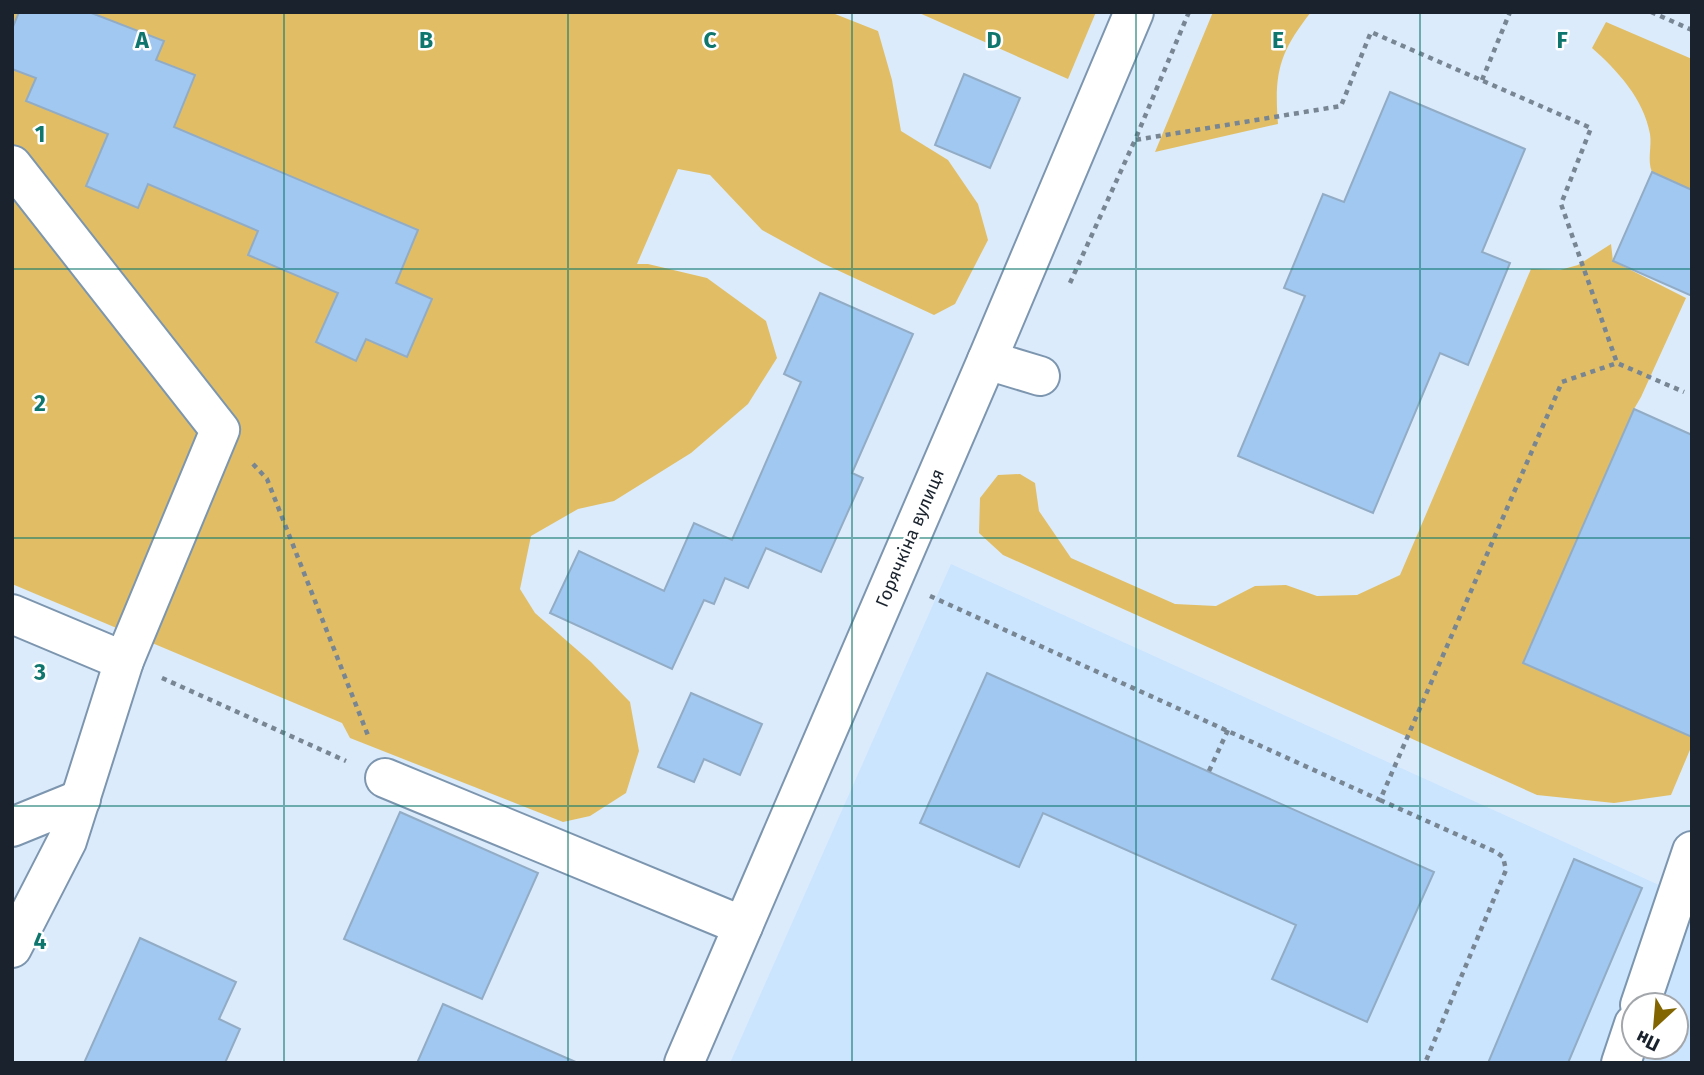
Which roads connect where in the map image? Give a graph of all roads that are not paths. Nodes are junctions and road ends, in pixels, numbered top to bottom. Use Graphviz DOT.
graph roads {
  1 [pos="1134,12"];
  2 [pos="12,165"];
  3 [pos="987,360"];
  4 [pos="1041,376"];
  5 [pos="12,614"];
  6 [pos="124,661"];
  7 [pos="385,778"];
  8 [pos="80,799"];
  9 [pos="12,827"];
  10 [pos="1692,851"];
  11 [pos="743,926"];
  12 [pos="12,948"];
  13 [pos="1645,991"];
  14 [pos="684,1063"];
  1 -- 3 [label="street, Горячкіна вулиця"];
  2 -- 6 [label="street"];
  3 -- 4 [label="street"];
  3 -- 11 [label="street, Горячкіна вулиця"];
  5 -- 6 [label="street"];
  6 -- 8 [label="street"];
  7 -- 11 [label="street"];
  8 -- 9 [label="street"];
  8 -- 12 [label="street"];
  10 -- 13 [label="street"];
  11 -- 14 [label="street, Горячкіна вулиця"];
}
